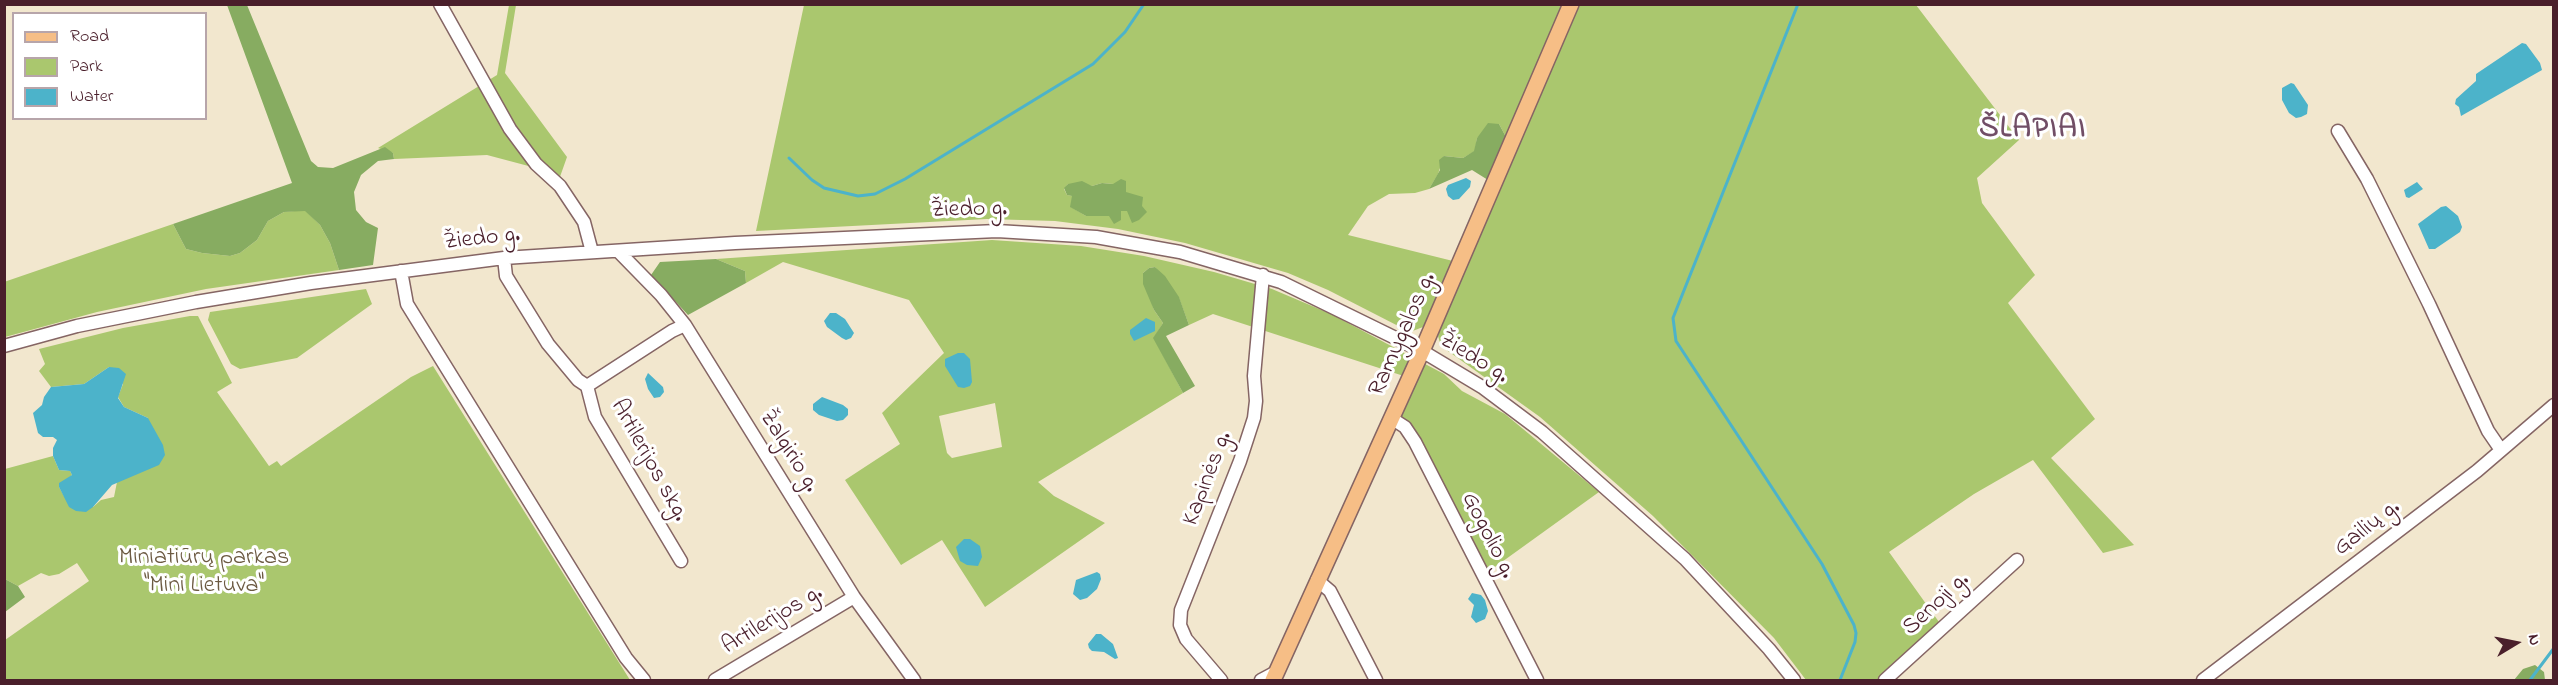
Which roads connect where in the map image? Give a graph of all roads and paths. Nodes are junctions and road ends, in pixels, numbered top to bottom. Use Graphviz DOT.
graph roads {
  1 [pos="440,4"];
  2 [pos="1571,4"];
  3 [pos="2338,131"];
  4 [pos="592,252"];
  5 [pos="619,252"];
  6 [pos="504,258"];
  7 [pos="401,271"];
  8 [pos="1263,275"];
  9 [pos="685,325"];
  10 [pos="4,346"];
  11 [pos="1422,351"];
  12 [pos="587,386"];
  13 [pos="2553,405"];
  14 [pos="1391,418"];
  15 [pos="2501,450"];
  16 [pos="2017,560"];
  17 [pos="681,561"];
  18 [pos="1317,580"];
  19 [pos="854,597"];
  20 [pos="1274,676"];
  21 [pos="644,681"];
  22 [pos="715,681"];
  23 [pos="914,681"];
  24 [pos="1221,681"];
  25 [pos="1261,681"];
  26 [pos="1376,681"];
  27 [pos="1537,681"];
  28 [pos="1794,681"];
  29 [pos="1885,681"];
  30 [pos="2203,681"];
  1 -- 4 [label="street"];
  2 -- 11 [label="main road, Ramygalos g."];
  3 -- 15 [label="street"];
  4 -- 5 [label="street, Žiedo g."];
  4 -- 6 [label="street, Žiedo g."];
  5 -- 8 [label="street, Žiedo g."];
  5 -- 9 [label="street, Žalgirio g."];
  6 -- 7 [label="street, Žiedo g."];
  6 -- 12 [label="street"];
  7 -- 10 [label="street, Žiedo g."];
  7 -- 21 [label="street"];
  8 -- 11 [label="street, Žiedo g."];
  8 -- 24 [label="street, Kapinės g."];
  9 -- 12 [label="street, Artilerijos skg."];
  9 -- 19 [label="street, Žalgirio g."];
  11 -- 14 [label="main road, Ramygalos g."];
  11 -- 28 [label="street, Žiedo g."];
  12 -- 17 [label="street, Artilerijos skg."];
  13 -- 15 [label="street, Gailių g."];
  14 -- 18 [label="main road, Ramygalos g."];
  14 -- 27 [label="street, Gogolio g."];
  15 -- 30 [label="street, Gailių g."];
  16 -- 29 [label="street, Senoji g."];
  18 -- 20 [label="main road, Ramygalos g."];
  18 -- 26 [label="street"];
  19 -- 22 [label="street, Artilerijos g."];
  19 -- 23 [label="street, Žalgirio g."];
  20 -- 25 [label="street"];
}
